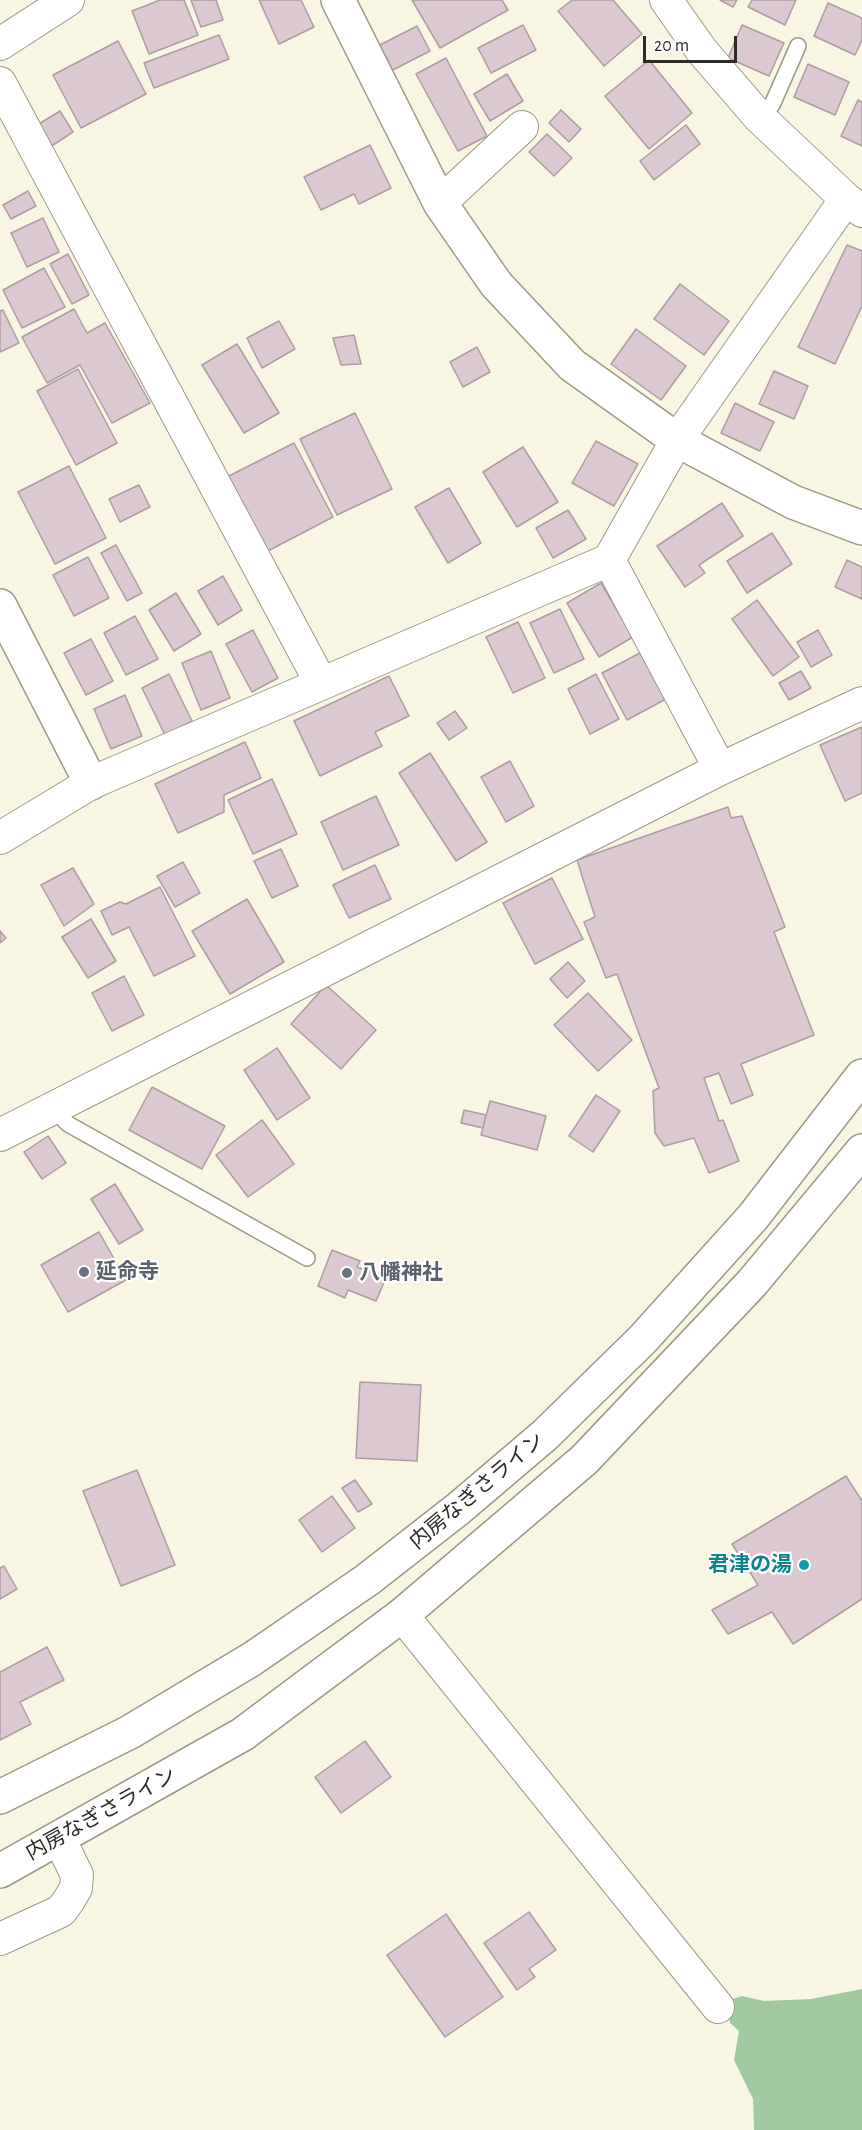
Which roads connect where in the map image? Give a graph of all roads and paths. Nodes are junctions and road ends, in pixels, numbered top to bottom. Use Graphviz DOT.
graph roads {
  1 [pos="68,0"];
  2 [pos="338,0"];
  3 [pos="666,0"];
  4 [pos="0,44"];
  5 [pos="798,46"];
  6 [pos="0,83"];
  7 [pos="759,117"];
  8 [pos="522,127"];
  9 [pos="440,203"];
  10 [pos="854,205"];
  11 [pos="677,440"];
  12 [pos="862,528"];
  13 [pos="609,560"];
  14 [pos="0,606"];
  15 [pos="321,683"];
  16 [pos="862,704"];
  17 [pos="720,769"];
  18 [pos="91,783"];
  19 [pos="0,838"];
  20 [pos="862,1076"];
  21 [pos="52,1108"];
  22 [pos="0,1135"];
  23 [pos="862,1151"];
  24 [pos="307,1258"];
  25 [pos="402,1615"];
  26 [pos="0,1797"];
  27 [pos="59,1838"];
  28 [pos="0,1871"];
  29 [pos="0,1939"];
  30 [pos="718,2007"];
  1 -- 4 [label="street"];
  2 -- 9 [label="main road"];
  3 -- 7 [label="street"];
  5 -- 7 [label="lane"];
  6 -- 15 [label="street"];
  7 -- 10 [label="street"];
  8 -- 9 [label="street"];
  9 -- 11 [label="main road"];
  10 -- 11 [label="street"];
  11 -- 12 [label="main road"];
  11 -- 13 [label="street"];
  13 -- 15 [label="street"];
  13 -- 17 [label="street"];
  14 -- 18 [label="main road"];
  15 -- 18 [label="street"];
  16 -- 17 [label="street"];
  17 -- 21 [label="street"];
  18 -- 19 [label="street"];
  20 -- 26 [label="main road, 内房なぎさライン"];
  21 -- 22 [label="street"];
  21 -- 24 [label="lane"];
  23 -- 25 [label="main road, 内房なぎさライン"];
  25 -- 27 [label="main road, 内房なぎさライン"];
  25 -- 30 [label="street"];
  27 -- 28 [label="main road, 内房なぎさライン"];
  27 -- 29 [label="street"];
}
